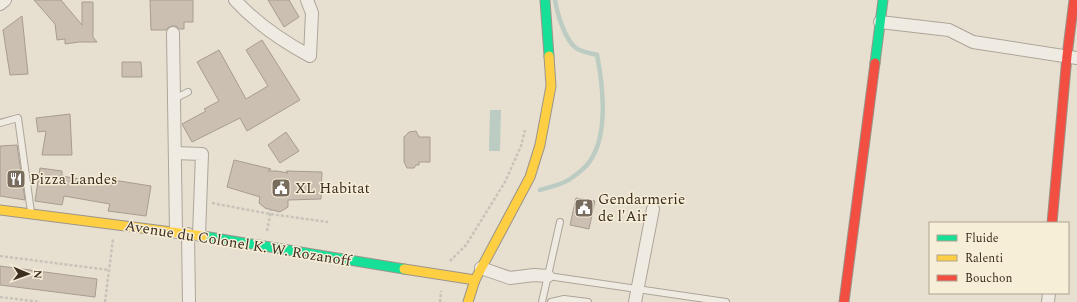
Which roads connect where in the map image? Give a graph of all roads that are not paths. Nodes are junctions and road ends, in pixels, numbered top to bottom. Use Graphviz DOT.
graph roads {
  1 [pos="5,0"];
  2 [pos="235,0"];
  3 [pos="307,0"];
  4 [pos="545,0"];
  5 [pos="883,0"];
  6 [pos="1074,0"];
  7 [pos="0,4"];
  8 [pos="880,22"];
  9 [pos="173,33"];
  10 [pos="1072,57"];
  11 [pos="188,92"];
  12 [pos="174,99"];
  13 [pos="0,123"];
  14 [pos="175,153"];
  15 [pos="653,208"];
  16 [pos="0,210"];
  17 [pos="31,214"];
  18 [pos="560,222"];
  19 [pos="1052,222"];
  20 [pos="176,232"];
  21 [pos="193,235"];
  22 [pos="481,268"];
  23 [pos="548,276"];
  24 [pos="475,280"];
  25 [pos="638,289"];
  26 [pos="188,302"];
  27 [pos="468,302"];
  28 [pos="542,302"];
  29 [pos="551,302"];
  30 [pos="588,302"];
  31 [pos="635,302"];
  32 [pos="726,302"];
  33 [pos="844,302"];
  1 -- 7 [label="street"];
  2 -- 3 [label="street"];
  4 -- 22 [label="street"];
  5 -- 8 [label="street"];
  6 -- 10 [label="street"];
  8 -- 10 [label="street"];
  8 -- 33 [label="street"];
  9 -- 12 [label="street"];
  10 -- 19 [label="street"];
  11 -- 12 [label="lane"];
  12 -- 14 [label="street"];
  13 -- 17 [label="lane"];
  14 -- 20 [label="street"];
  14 -- 21 [label="street"];
  15 -- 25 [label="street"];
  16 -- 17 [label="street, Avenue du Colonel K. W. Rozanoff"];
  17 -- 20 [label="street, Avenue du Colonel K. W. Rozanoff"];
  18 -- 23 [label="lane"];
  20 -- 21 [label="street, Avenue du Colonel K. W. Rozanoff"];
  21 -- 24 [label="street, Avenue du Colonel K. W. Rozanoff"];
  21 -- 26 [label="street"];
  22 -- 23 [label="street"];
  22 -- 24 [label="street"];
  23 -- 25 [label="lane"];
  23 -- 28 [label="lane"];
  24 -- 27 [label="street"];
  25 -- 31 [label="street"];
  25 -- 32 [label="lane"];
  29 -- 30 [label="lane"];
}
